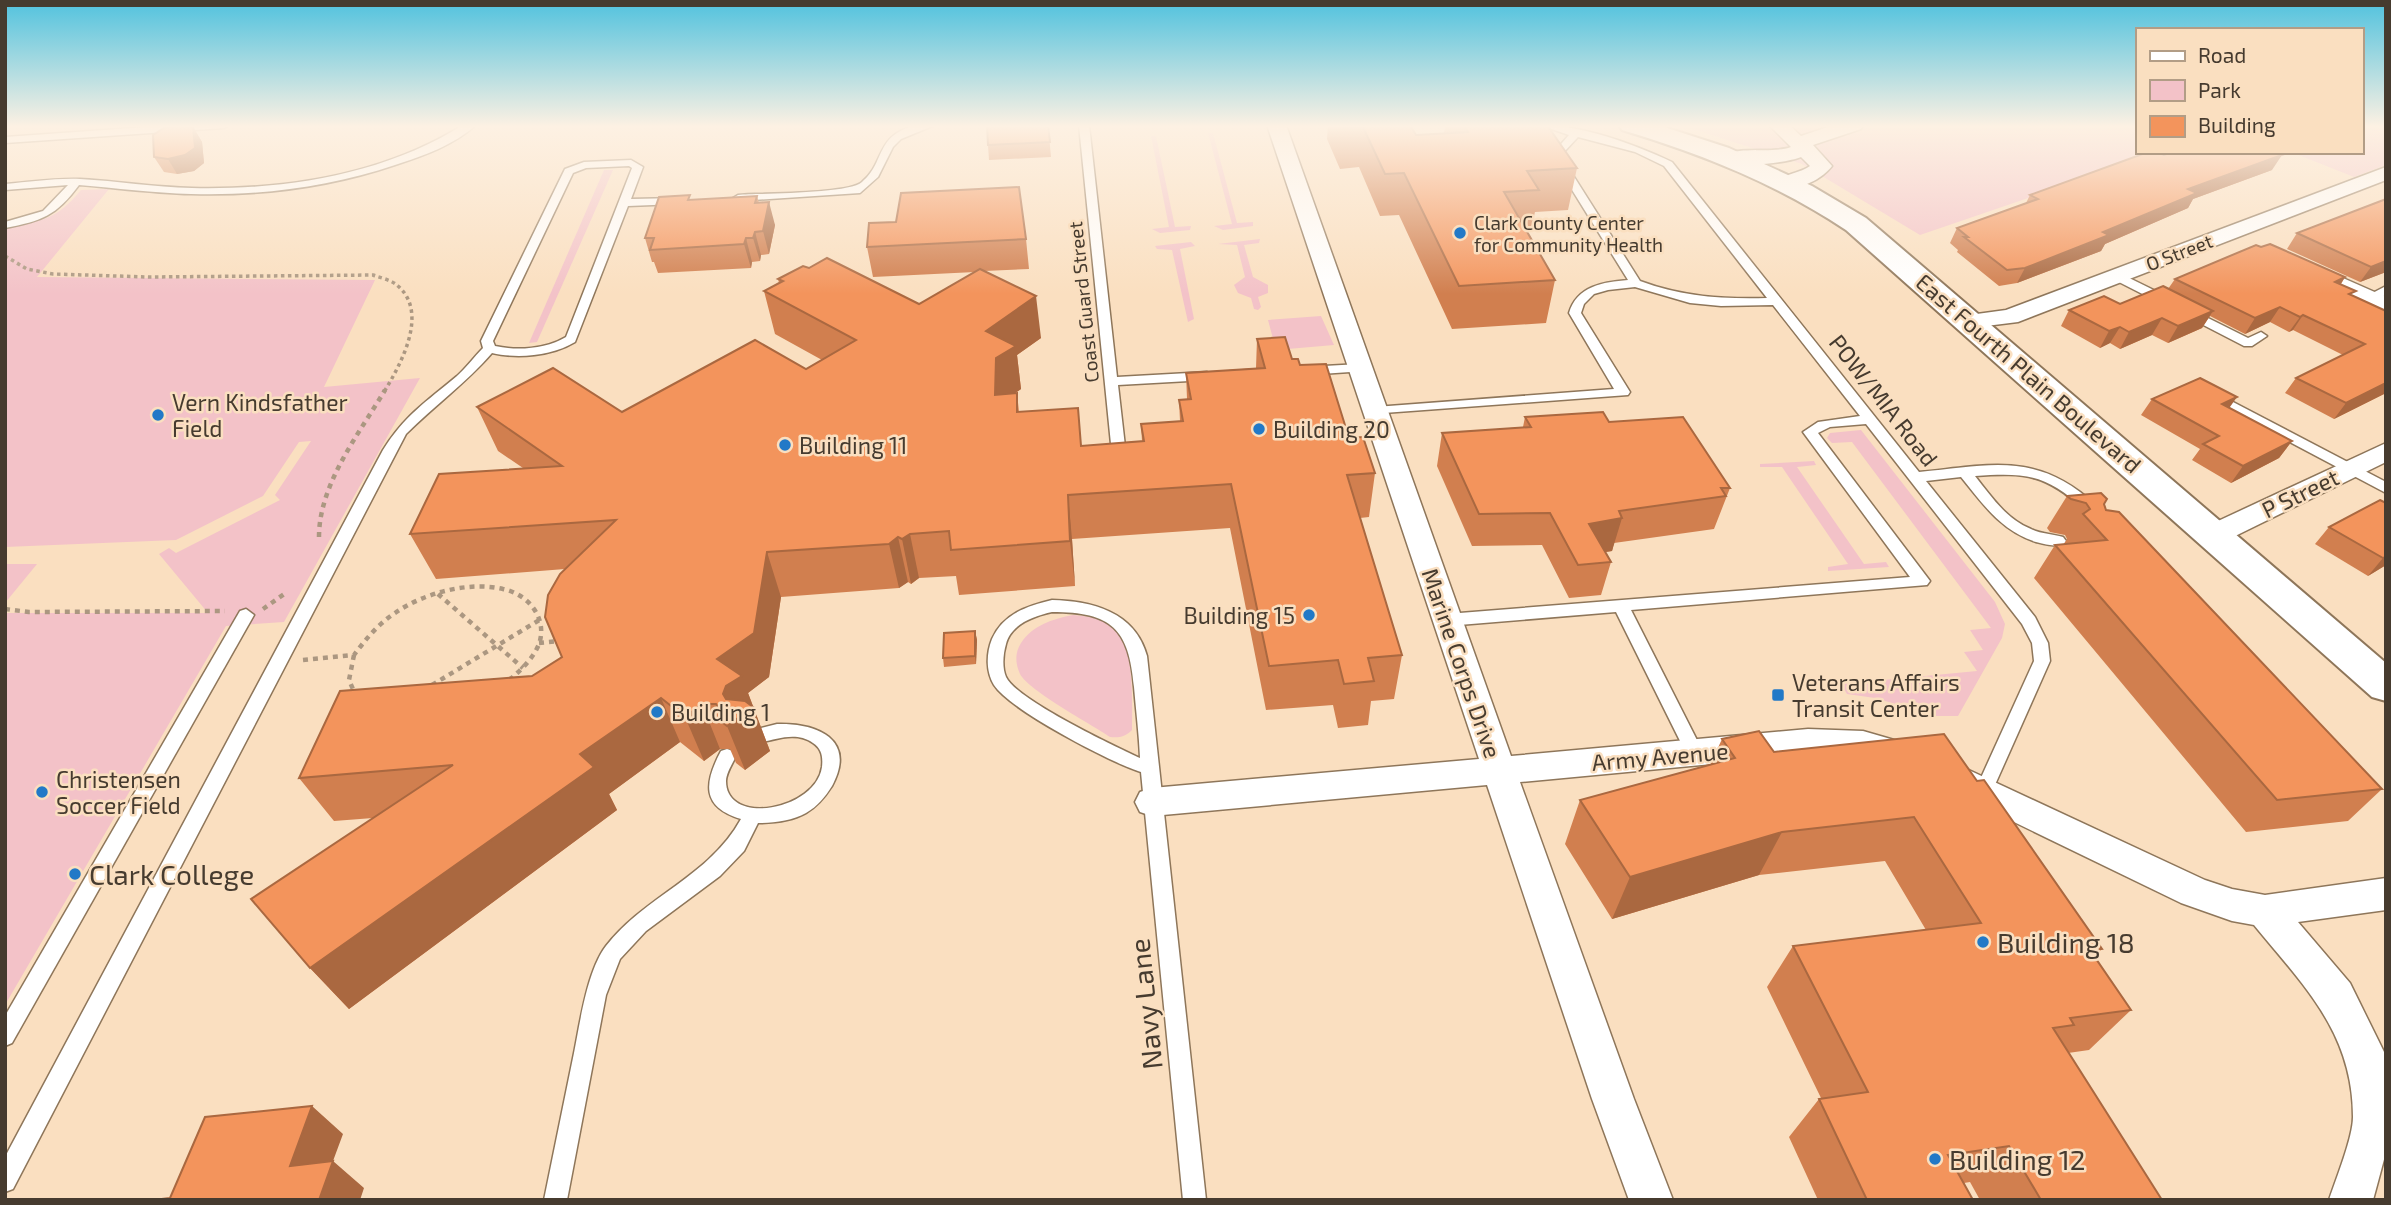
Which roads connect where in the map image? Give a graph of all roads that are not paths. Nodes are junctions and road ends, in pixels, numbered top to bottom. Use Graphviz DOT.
graph roads {
  1 [pos="312,181"];
  2 [pos="564,181"];
  3 [pos="632,181"];
  4 [pos="869,181"];
  5 [pos="1090,181"];
  6 [pos="1295,181"];
  7 [pos="1572,181"];
  8 [pos="1682,181"];
  9 [pos="1785,181"];
  10 [pos="1794,181"];
  11 [pos="2364,181"];
  12 [pos="76,182"];
  13 [pos="1789,183"];
  14 [pos="5,187"];
  15 [pos="720,199"];
  16 [pos="692,200"];
  17 [pos="624,203"];
  18 [pos="5,225"];
  19 [pos="2229,233"];
  20 [pos="2254,245"];
  21 [pos="2304,268"];
  22 [pos="2117,276"];
  23 [pos="1636,283"];
  24 [pos="2380,298"];
  25 [pos="1777,301"];
  26 [pos="1970,321"];
  27 [pos="2261,336"];
  28 [pos="489,348"];
  29 [pos="1360,368"];
  30 [pos="1294,371"];
  31 [pos="1215,376"];
  32 [pos="1111,381"];
  33 [pos="2206,392"];
  34 [pos="1375,411"];
  35 [pos="1871,420"];
  36 [pos="2386,451"];
  37 [pos="2349,469"];
  38 [pos="1121,474"];
  39 [pos="1966,474"];
  40 [pos="1916,477"];
  41 [pos="2386,488"];
  42 [pos="2107,523"];
  43 [pos="2213,536"];
  44 [pos="2058,541"];
  45 [pos="1621,606"];
  46 [pos="246,615"];
  47 [pos="1447,620"];
  48 [pos="2386,686"];
  49 [pos="751,737"];
  50 [pos="1694,752"];
  51 [pos="727,756"];
  52 [pos="1149,768"];
  53 [pos="1500,771"];
  54 [pos="1984,791"];
  55 [pos="1152,802"];
  56 [pos="752,817"];
  57 [pos="2386,894"];
  58 [pos="2265,911"];
  59 [pos="2336,996"];
  60 [pos="5,1036"];
  61 [pos="2386,1058"];
  62 [pos="5,1181"];
  63 [pos="555,1200"];
  64 [pos="1195,1200"];
  65 [pos="1651,1200"];
  66 [pos="2351,1200"];
  1 -- 12 [label="lane"];
  2 -- 28 [label="lane"];
  3 -- 17 [label="lane"];
  4 -- 15 [label="lane"];
  5 -- 32 [label="lane, Coast Guard Street"];
  6 -- 29 [label="street, Marine Corps Drive"];
  7 -- 23 [label="lane"];
  8 -- 25 [label="lane, POW/MIA Road"];
  9 -- 13 [label="main road, East Fourth Plain Boulevard"];
  10 -- 13 [label="street"];
  11 -- 19 [label="street, O Street"];
  12 -- 14 [label="lane"];
  12 -- 18 [label="lane"];
  13 -- 26 [label="main road, East Fourth Plain Boulevard"];
  16 -- 17 [label="lane"];
  17 -- 28 [label="lane"];
  19 -- 20 [label="street"];
  19 -- 22 [label="street, O Street"];
  21 -- 24 [label="street"];
  22 -- 26 [label="street, O Street"];
  22 -- 27 [label="lane"];
  23 -- 25 [label="lane"];
  23 -- 34 [label="lane"];
  25 -- 35 [label="lane, POW/MIA Road"];
  26 -- 43 [label="main road, East Fourth Plain Boulevard"];
  28 -- 62 [label="lane"];
  29 -- 30 [label="lane"];
  29 -- 34 [label="street, Marine Corps Drive"];
  31 -- 32 [label="lane"];
  32 -- 38 [label="lane, Coast Guard Street"];
  33 -- 37 [label="lane"];
  34 -- 47 [label="street, Marine Corps Drive"];
  35 -- 40 [label="lane, POW/MIA Road"];
  35 -- 45 [label="lane"];
  36 -- 37 [label="street, P Street"];
  37 -- 41 [label="lane"];
  37 -- 43 [label="street, P Street"];
  39 -- 40 [label="lane"];
  39 -- 42 [label="lane"];
  39 -- 44 [label="lane"];
  40 -- 54 [label="lane, POW/MIA Road"];
  43 -- 48 [label="main road, East Fourth Plain Boulevard"];
  45 -- 47 [label="lane"];
  45 -- 50 [label="lane"];
  46 -- 60 [label="lane"];
  47 -- 53 [label="street, Marine Corps Drive"];
  49 -- 56 [label="lane"];
  50 -- 53 [label="street, Army Avenue"];
  50 -- 54 [label="street, Army Avenue"];
  51 -- 56 [label="lane"];
  52 -- 52 [label="lane, Navy Lane"];
  52 -- 55 [label="lane, Navy Lane"];
  53 -- 55 [label="street, Army Avenue"];
  53 -- 65 [label="street, Marine Corps Drive"];
  54 -- 58 [label="street, Army Avenue"];
  55 -- 64 [label="lane, Navy Lane"];
  56 -- 63 [label="lane"];
  57 -- 58 [label="street, Army Avenue"];
  58 -- 59 [label="street"];
  59 -- 61 [label="lane"];
  59 -- 66 [label="street"];
}
